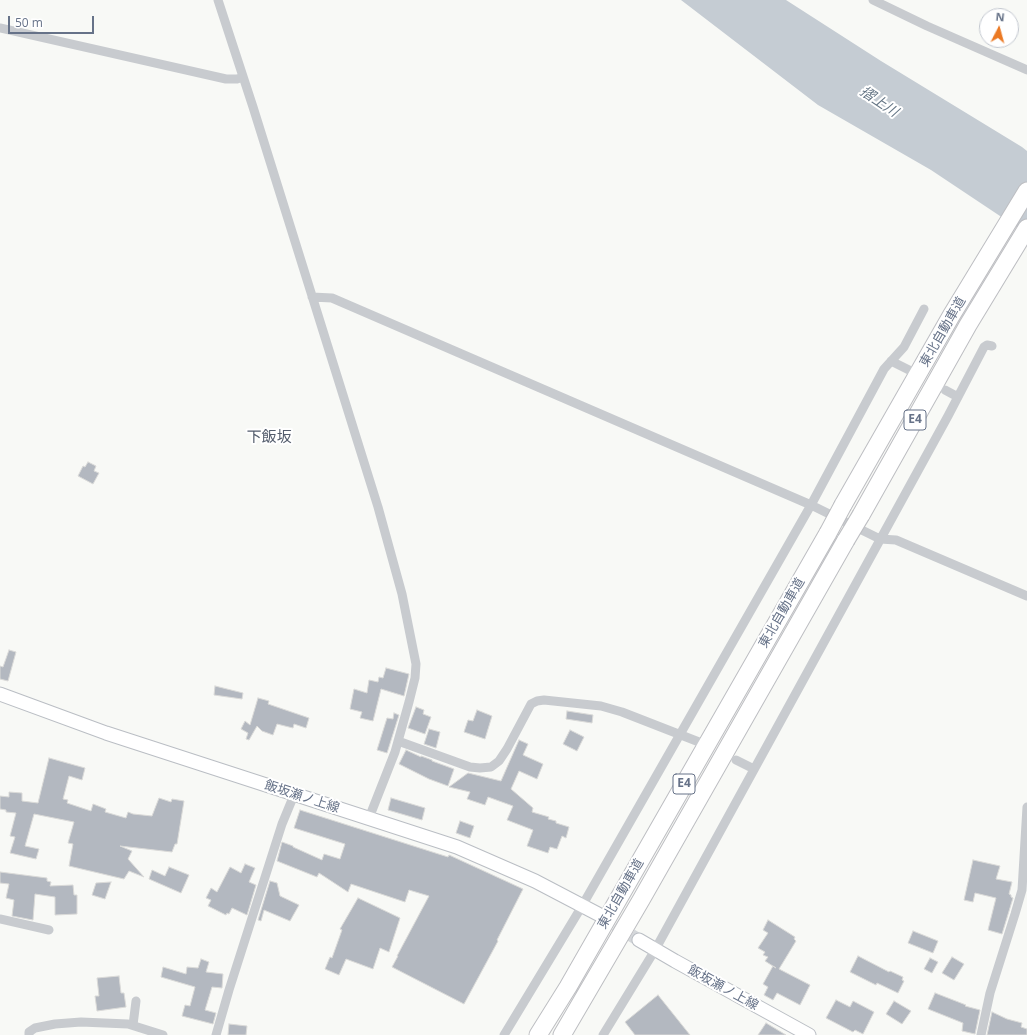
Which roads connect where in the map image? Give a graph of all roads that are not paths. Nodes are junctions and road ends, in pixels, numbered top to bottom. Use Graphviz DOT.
graph roads {
  1 [pos="218,0"];
  2 [pos="873,0"];
  3 [pos="0,28"];
  4 [pos="1027,70"];
  5 [pos="243,77"];
  6 [pos="1027,191"];
  7 [pos="1027,228"];
  8 [pos="312,297"];
  9 [pos="924,309"];
  10 [pos="992,346"];
  11 [pos="891,361"];
  12 [pos="909,370"];
  13 [pos="945,390"];
  14 [pos="958,397"];
  15 [pos="811,505"];
  16 [pos="880,539"];
  17 [pos="1027,596"];
  18 [pos="0,694"];
  19 [pos="679,735"];
  20 [pos="398,741"];
  21 [pos="699,742"];
  22 [pos="736,760"];
  23 [pos="754,769"];
  24 [pos="294,795"];
  25 [pos="1027,807"];
  26 [pos="369,818"];
  27 [pos="582,906"];
  28 [pos="598,914"];
  29 [pos="0,919"];
  30 [pos="49,930"];
  31 [pos="639,940"];
  32 [pos="655,950"];
  33 [pos="136,1001"];
  34 [pos="133,1026"];
  35 [pos="29,1035"];
  36 [pos="163,1035"];
  37 [pos="216,1035"];
  38 [pos="504,1035"];
  39 [pos="538,1035"];
  40 [pos="562,1035"];
  41 [pos="603,1035"];
  42 [pos="809,1035"];
  43 [pos="981,1035"];
  1 -- 5 [label="street"];
  2 -- 4 [label="street"];
  3 -- 5 [label="street"];
  5 -- 8 [label="street"];
  6 -- 39 [label="highway, 東北自動車道 / E4, bridge"];
  7 -- 40 [label="highway, 東北自動車道 / E4, bridge"];
  8 -- 15 [label="street"];
  8 -- 20 [label="street"];
  9 -- 11 [label="street"];
  10 -- 14 [label="street"];
  11 -- 12 [label="street"];
  11 -- 15 [label="street"];
  13 -- 14 [label="street"];
  14 -- 16 [label="street"];
  15 -- 16 [label="street"];
  15 -- 19 [label="street"];
  16 -- 17 [label="street"];
  16 -- 23 [label="street"];
  18 -- 24 [label="main road, 飯坂瀬ノ上線"];
  19 -- 20 [label="street"];
  19 -- 21 [label="street"];
  19 -- 27 [label="street"];
  20 -- 26 [label="street"];
  22 -- 23 [label="street"];
  23 -- 32 [label="street"];
  24 -- 26 [label="main road, 飯坂瀬ノ上線"];
  24 -- 37 [label="street"];
  25 -- 43 [label="street"];
  26 -- 27 [label="main road, 飯坂瀬ノ上線"];
  27 -- 28 [label="main road, 飯坂瀬ノ上線"];
  27 -- 38 [label="street"];
  29 -- 30 [label="street"];
  31 -- 32 [label="main road, 飯坂瀬ノ上線"];
  32 -- 41 [label="street"];
  32 -- 42 [label="main road, 飯坂瀬ノ上線"];
  33 -- 34 [label="street"];
  34 -- 35 [label="street"];
  34 -- 36 [label="street"];
}
